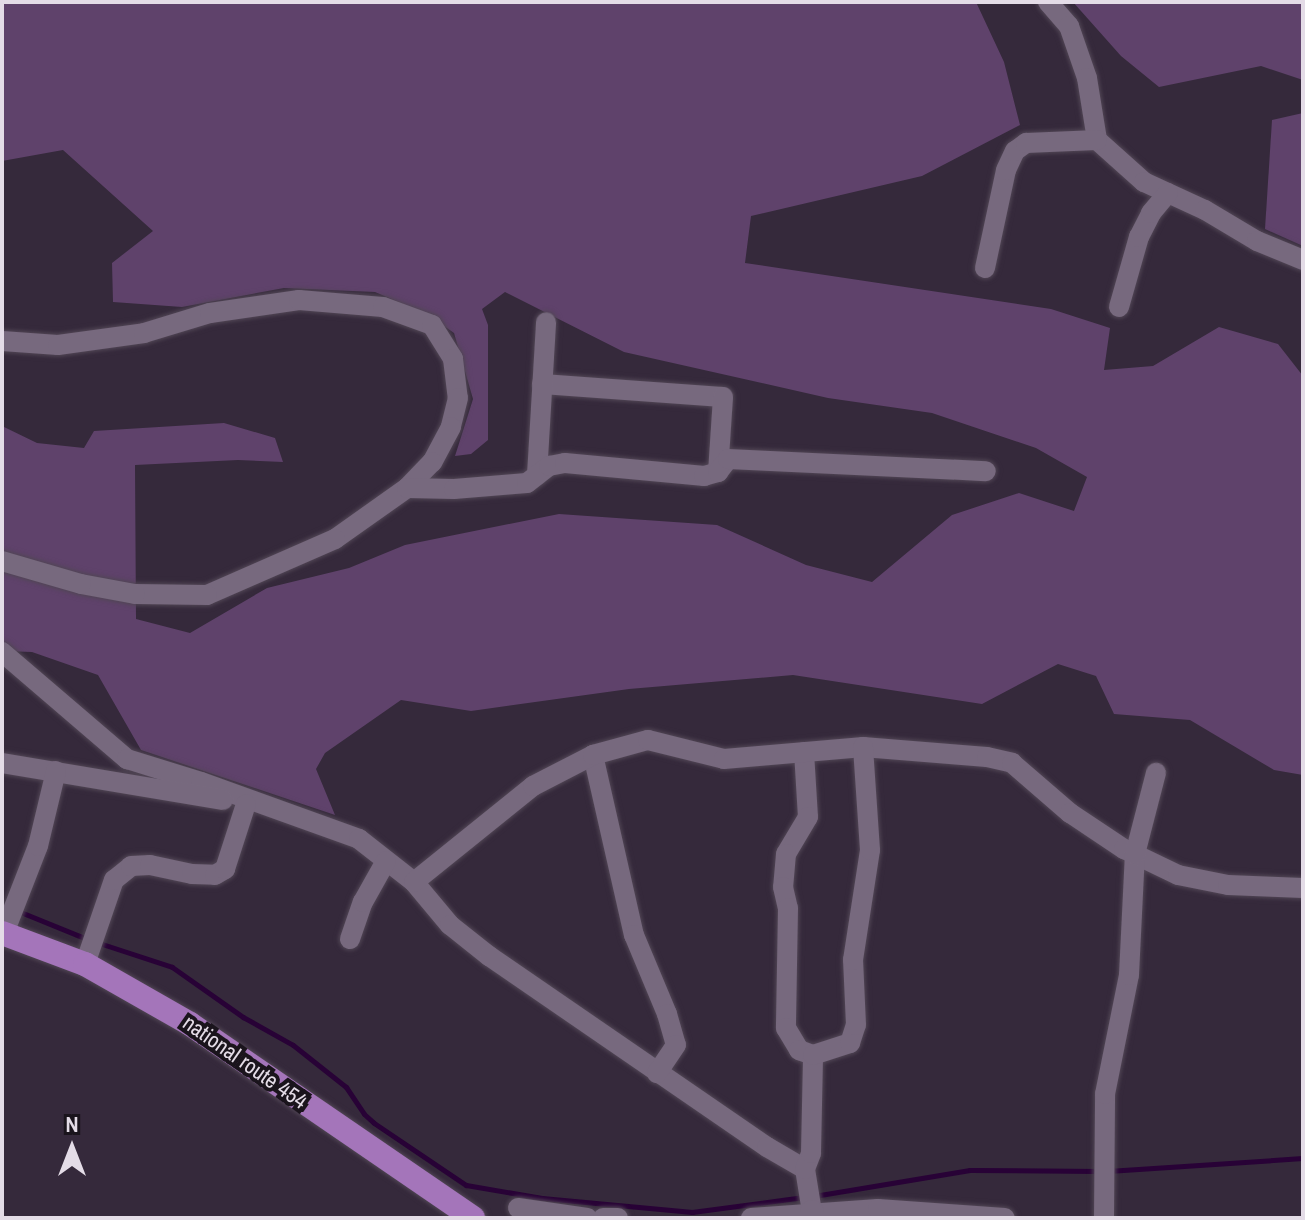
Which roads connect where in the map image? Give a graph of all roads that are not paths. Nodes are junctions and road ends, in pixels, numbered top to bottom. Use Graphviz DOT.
graph roads {
  1 [pos="1048,2"];
  2 [pos="1097,140"];
  3 [pos="1168,193"];
  4 [pos="1303,260"];
  5 [pos="985,268"];
  6 [pos="1119,307"];
  7 [pos="546,322"];
  8 [pos="2,341"];
  9 [pos="542,384"];
  10 [pos="986,471"];
  11 [pos="718,472"];
  12 [pos="537,475"];
  13 [pos="407,488"];
  14 [pos="2,561"];
  15 [pos="2,652"];
  16 [pos="863,747"];
  17 [pos="804,752"];
  18 [pos="593,755"];
  19 [pos="2,763"];
  20 [pos="56,771"];
  21 [pos="1156,773"];
  22 [pos="252,803"];
  23 [pos="1135,854"];
  24 [pos="386,861"];
  25 [pos="414,882"];
  26 [pos="1303,888"];
  27 [pos="3,933"];
  28 [pos="350,939"];
  29 [pos="85,964"];
  30 [pos="813,1055"];
  31 [pos="657,1073"];
  32 [pos="805,1169"];
  33 [pos="518,1208"];
  34 [pos="812,1215"];
  35 [pos="473,1218"];
  36 [pos="587,1218"];
  37 [pos="603,1218"];
  38 [pos="618,1218"];
  39 [pos="751,1218"];
  40 [pos="1005,1218"];
  41 [pos="1104,1218"];
  1 -- 2 [label="street"];
  2 -- 3 [label="street"];
  2 -- 5 [label="street"];
  3 -- 4 [label="street"];
  3 -- 6 [label="street"];
  7 -- 9 [label="street"];
  8 -- 13 [label="street"];
  9 -- 11 [label="street"];
  9 -- 12 [label="street"];
  10 -- 11 [label="street"];
  11 -- 12 [label="street"];
  12 -- 13 [label="street"];
  13 -- 14 [label="street"];
  15 -- 22 [label="street"];
  16 -- 17 [label="street"];
  16 -- 23 [label="street"];
  16 -- 30 [label="street"];
  17 -- 18 [label="street"];
  17 -- 30 [label="street"];
  18 -- 25 [label="street"];
  18 -- 31 [label="street"];
  19 -- 20 [label="street"];
  20 -- 22 [label="street"];
  20 -- 27 [label="street"];
  21 -- 23 [label="street"];
  22 -- 24 [label="street"];
  22 -- 29 [label="street"];
  23 -- 26 [label="street"];
  23 -- 41 [label="street"];
  24 -- 25 [label="street"];
  24 -- 28 [label="street"];
  25 -- 31 [label="street"];
  27 -- 29 [label="highway, national route 454"];
  29 -- 35 [label="highway, national route 454"];
  30 -- 32 [label="street"];
  31 -- 32 [label="street"];
  32 -- 34 [label="street"];
  33 -- 36 [label="street"];
  34 -- 39 [label="street"];
  34 -- 40 [label="street"];
  37 -- 38 [label="street"];
}
